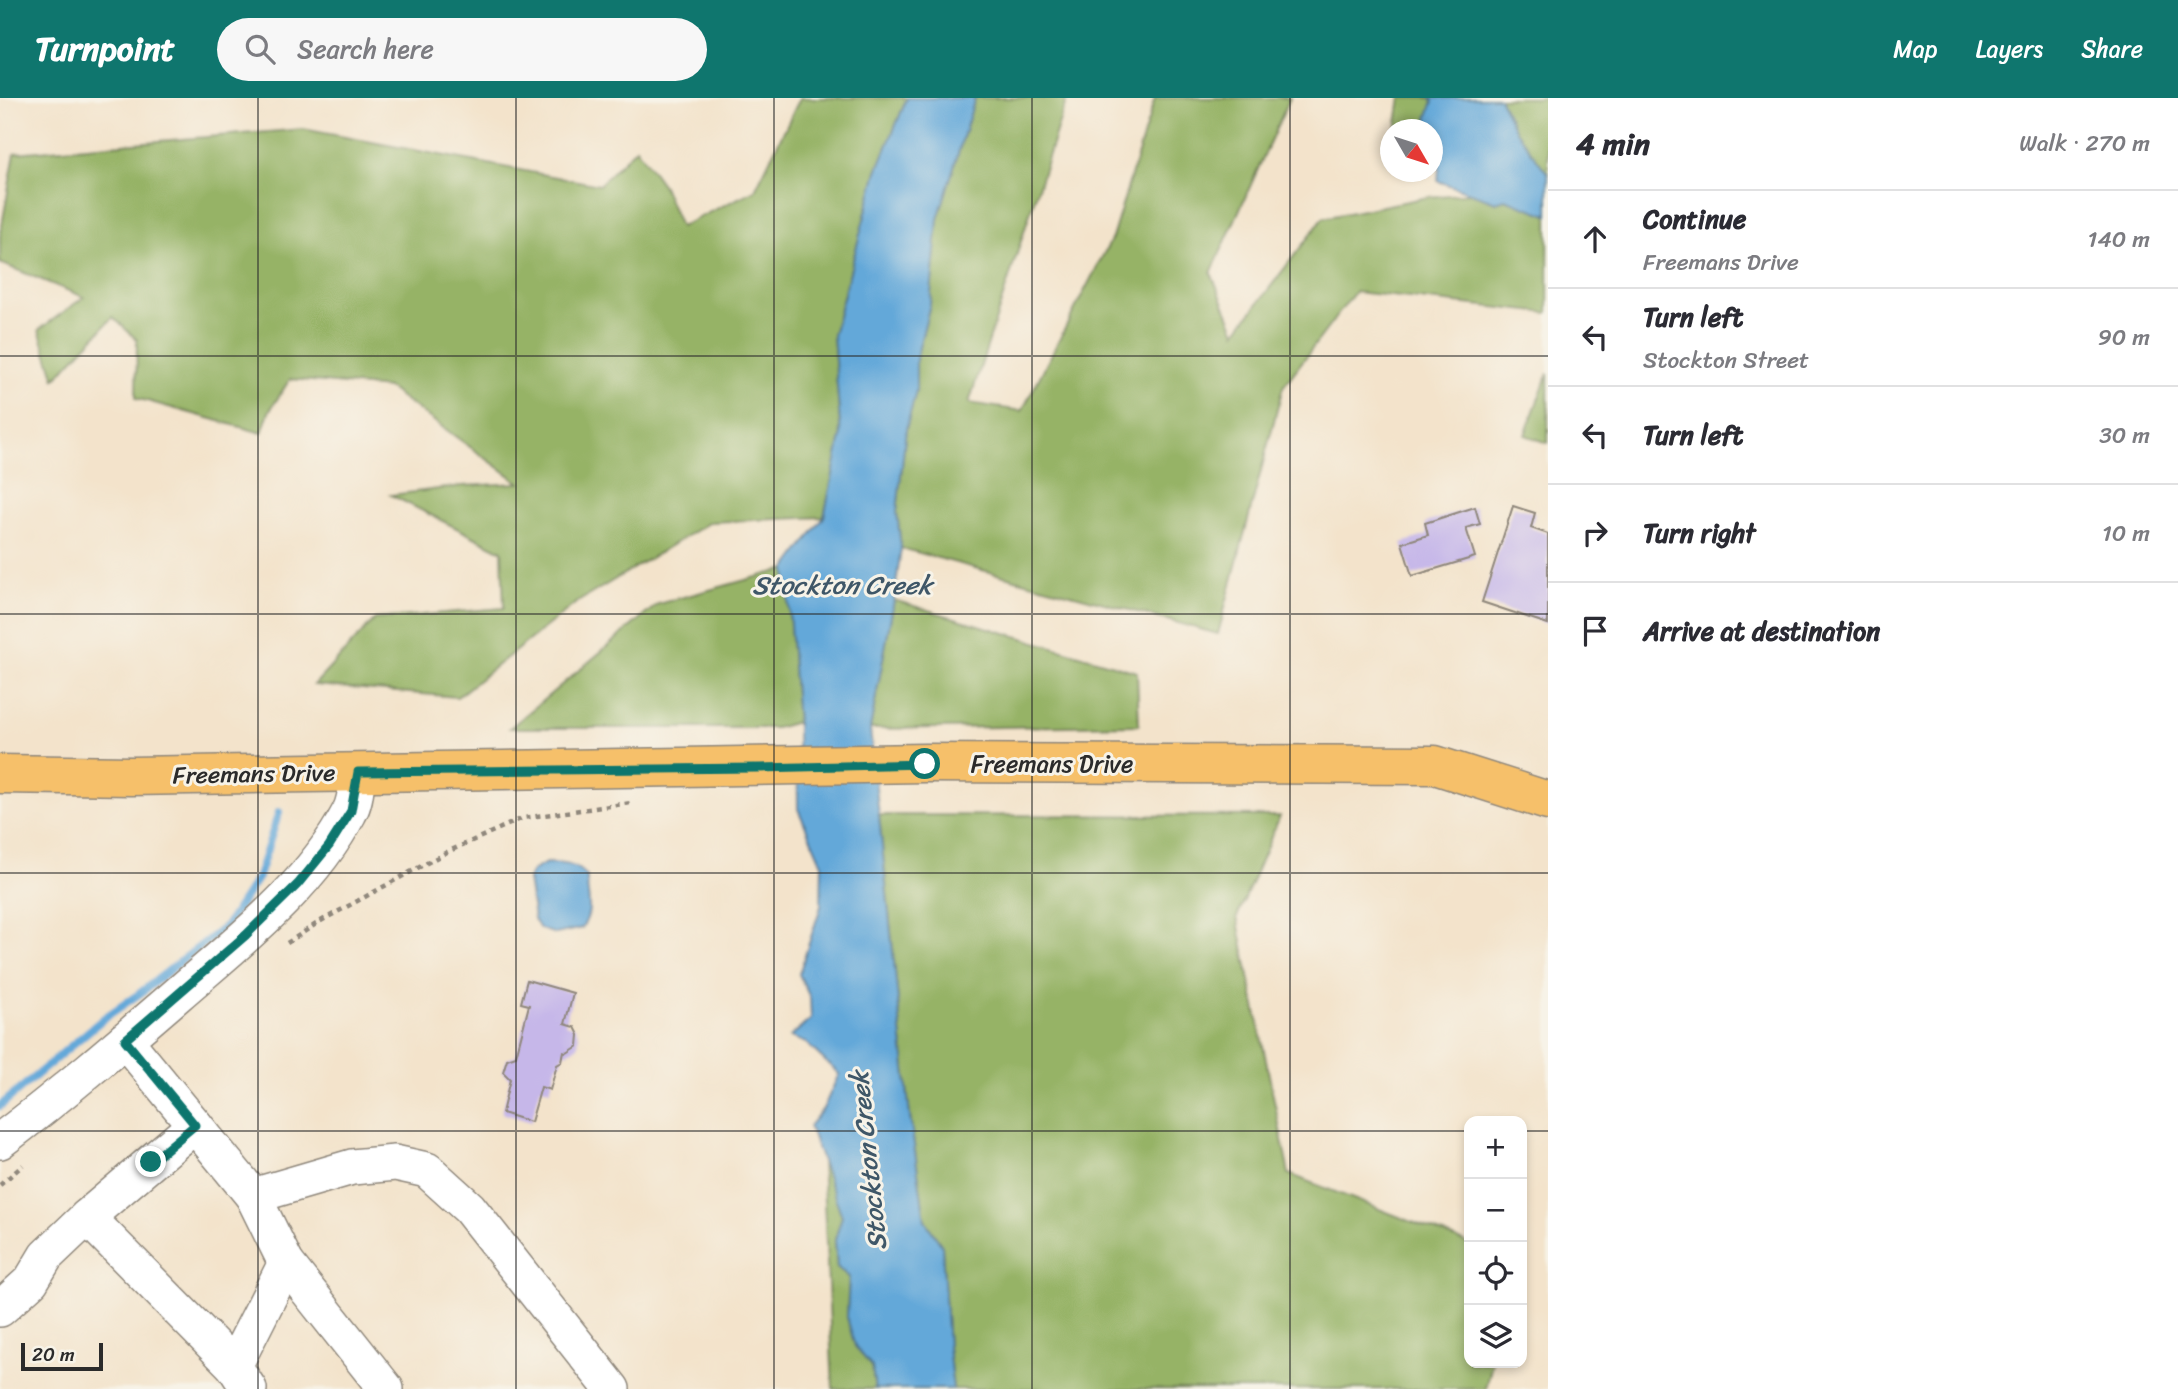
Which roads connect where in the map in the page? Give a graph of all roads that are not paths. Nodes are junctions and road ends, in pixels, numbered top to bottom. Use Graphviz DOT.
graph roads {
  1 [pos="358,772"];
  2 [pos="0,774"];
  3 [pos="131,776"];
  4 [pos="0,788"];
  5 [pos="1548,801"];
  6 [pos="125,1040"];
  7 [pos="195,1125"];
  8 [pos="0,1141"];
  9 [pos="253,1196"];
  10 [pos="87,1217"];
  11 [pos="285,1263"];
  12 [pos="0,1309"];
  13 [pos="241,1378"];
  14 [pos="386,1389"];
  15 [pos="612,1389"];
  1 -- 3 [label="main road, Freemans Drive"];
  1 -- 5 [label="main road, Freemans Drive"];
  1 -- 6 [label="street"];
  2 -- 3 [label="main road, Freemans Drive"];
  3 -- 4 [label="main road, Freemans Drive"];
  6 -- 7 [label="street"];
  6 -- 8 [label="street"];
  7 -- 9 [label="street"];
  7 -- 10 [label="street"];
  9 -- 11 [label="street"];
  9 -- 15 [label="street"];
  10 -- 12 [label="street"];
  10 -- 13 [label="street"];
  11 -- 13 [label="street"];
  11 -- 14 [label="street"];
}
